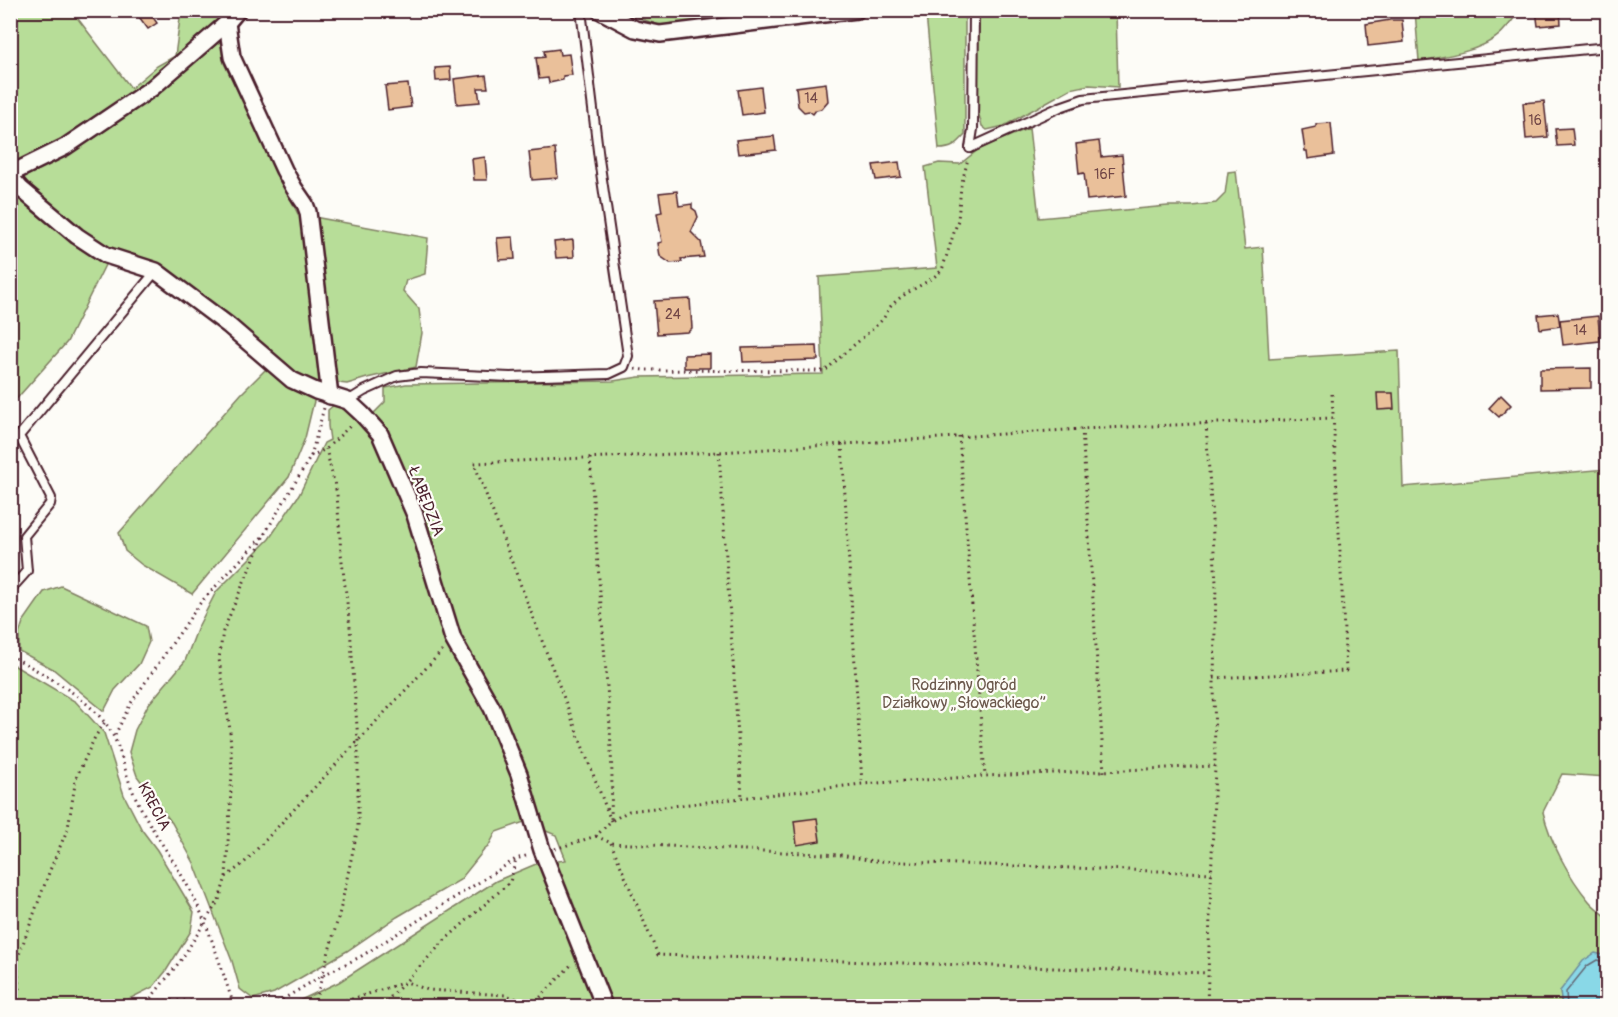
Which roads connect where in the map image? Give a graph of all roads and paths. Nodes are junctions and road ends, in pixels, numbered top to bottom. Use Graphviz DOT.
graph roads {
  1 [pos="238,10"];
  2 [pos="581,10"];
  3 [pos="600,10"];
  4 [pos="656,10"];
  5 [pos="674,10"];
  6 [pos="857,10"];
  7 [pos="974,10"];
  8 [pos="227,23"];
  9 [pos="1608,47"];
  10 [pos="970,148"];
  11 [pos="10,175"];
  12 [pos="21,189"];
  13 [pos="10,242"];
  14 [pos="156,271"];
  15 [pos="624,367"];
  16 [pos="1332,394"];
  17 [pos="330,396"];
  18 [pos="348,401"];
  19 [pos="362,414"];
  20 [pos="1333,418"];
  21 [pos="1206,424"];
  22 [pos="1082,429"];
  23 [pos="959,436"];
  24 [pos="842,444"];
  25 [pos="326,449"];
  26 [pos="719,452"];
  27 [pos="311,456"];
  28 [pos="590,458"];
  29 [pos="264,535"];
  30 [pos="10,590"];
  31 [pos="453,639"];
  32 [pos="10,655"];
  33 [pos="1214,678"];
  34 [pos="105,722"];
  35 [pos="114,735"];
  36 [pos="358,741"];
  37 [pos="1215,766"];
  38 [pos="1104,772"];
  39 [pos="985,776"];
  40 [pos="861,784"];
  41 [pos="742,797"];
  42 [pos="611,821"];
  43 [pos="596,836"];
  44 [pos="611,843"];
  45 [pos="542,850"];
  46 [pos="516,859"];
  47 [pos="1212,873"];
  48 [pos="226,877"];
  49 [pos="204,922"];
  50 [pos="10,943"];
  51 [pos="583,951"];
  52 [pos="17,960"];
  53 [pos="1208,973"];
  54 [pos="322,975"];
  55 [pos="405,982"];
  56 [pos="147,1003"];
  57 [pos="13,1006"];
  58 [pos="130,1006"];
  59 [pos="235,1006"];
  60 [pos="274,1006"];
  61 [pos="291,1006"];
  62 [pos="315,1006"];
  63 [pos="382,1006"];
  64 [pos="533,1006"];
  65 [pos="604,1006"];
  66 [pos="1207,1006"];
  1 -- 8 [label="street"];
  2 -- 15 [label="lane"];
  3 -- 6 [label="street"];
  4 -- 5 [label="path"];
  7 -- 10 [label="lane"];
  8 -- 11 [label="street"];
  8 -- 17 [label="street"];
  9 -- 10 [label="lane"];
  10 -- 15 [label="path"];
  11 -- 12 [label="street, ŁABĘDZIA"];
  12 -- 13 [label="path"];
  12 -- 14 [label="street, ŁABĘDZIA"];
  14 -- 17 [label="street, ŁABĘDZIA"];
  14 -- 30 [label="lane"];
  15 -- 18 [label="lane"];
  16 -- 20 [label="path"];
  17 -- 18 [label="street, ŁABĘDZIA"];
  17 -- 27 [label="path"];
  18 -- 19 [label="street, ŁABĘDZIA"];
  19 -- 25 [label="path"];
  19 -- 31 [label="street, ŁABĘDZIA"];
  20 -- 21 [label="path"];
  20 -- 33 [label="path"];
  21 -- 22 [label="path"];
  21 -- 33 [label="path"];
  22 -- 23 [label="path"];
  22 -- 38 [label="path"];
  23 -- 24 [label="path"];
  23 -- 39 [label="path"];
  24 -- 26 [label="path"];
  24 -- 40 [label="path"];
  25 -- 27 [label="path"];
  25 -- 36 [label="path"];
  26 -- 28 [label="path"];
  26 -- 41 [label="path"];
  27 -- 29 [label="path"];
  28 -- 42 [label="path"];
  28 -- 42 [label="path"];
  29 -- 35 [label="path"];
  29 -- 48 [label="path"];
  31 -- 36 [label="path"];
  31 -- 45 [label="street, ŁABĘDZIA"];
  32 -- 34 [label="path, KRECIA"];
  33 -- 37 [label="path"];
  34 -- 35 [label="path, KRECIA"];
  34 -- 52 [label="path"];
  35 -- 49 [label="path, KRECIA"];
  36 -- 48 [label="path"];
  36 -- 54 [label="path"];
  37 -- 38 [label="path"];
  37 -- 47 [label="path"];
  38 -- 39 [label="path"];
  39 -- 40 [label="path"];
  40 -- 41 [label="path"];
  41 -- 42 [label="path"];
  42 -- 43 [label="path"];
  43 -- 44 [label="path"];
  43 -- 45 [label="path"];
  44 -- 47 [label="path"];
  44 -- 53 [label="path"];
  45 -- 46 [label="path"];
  45 -- 51 [label="street, ŁABĘDZIA"];
  46 -- 54 [label="path"];
  46 -- 55 [label="path"];
  47 -- 53 [label="path"];
  48 -- 49 [label="path"];
  49 -- 56 [label="path"];
  49 -- 59 [label="path, KRECIA"];
  50 -- 52 [label="path"];
  51 -- 64 [label="path"];
  51 -- 65 [label="street, ŁABĘDZIA"];
  52 -- 57 [label="path"];
  53 -- 66 [label="path"];
  54 -- 60 [label="path"];
  54 -- 62 [label="path"];
  55 -- 62 [label="path"];
  55 -- 63 [label="path"];
  55 -- 64 [label="path"];
  56 -- 58 [label="path"];
  56 -- 59 [label="path"];
  60 -- 61 [label="path"];
}
